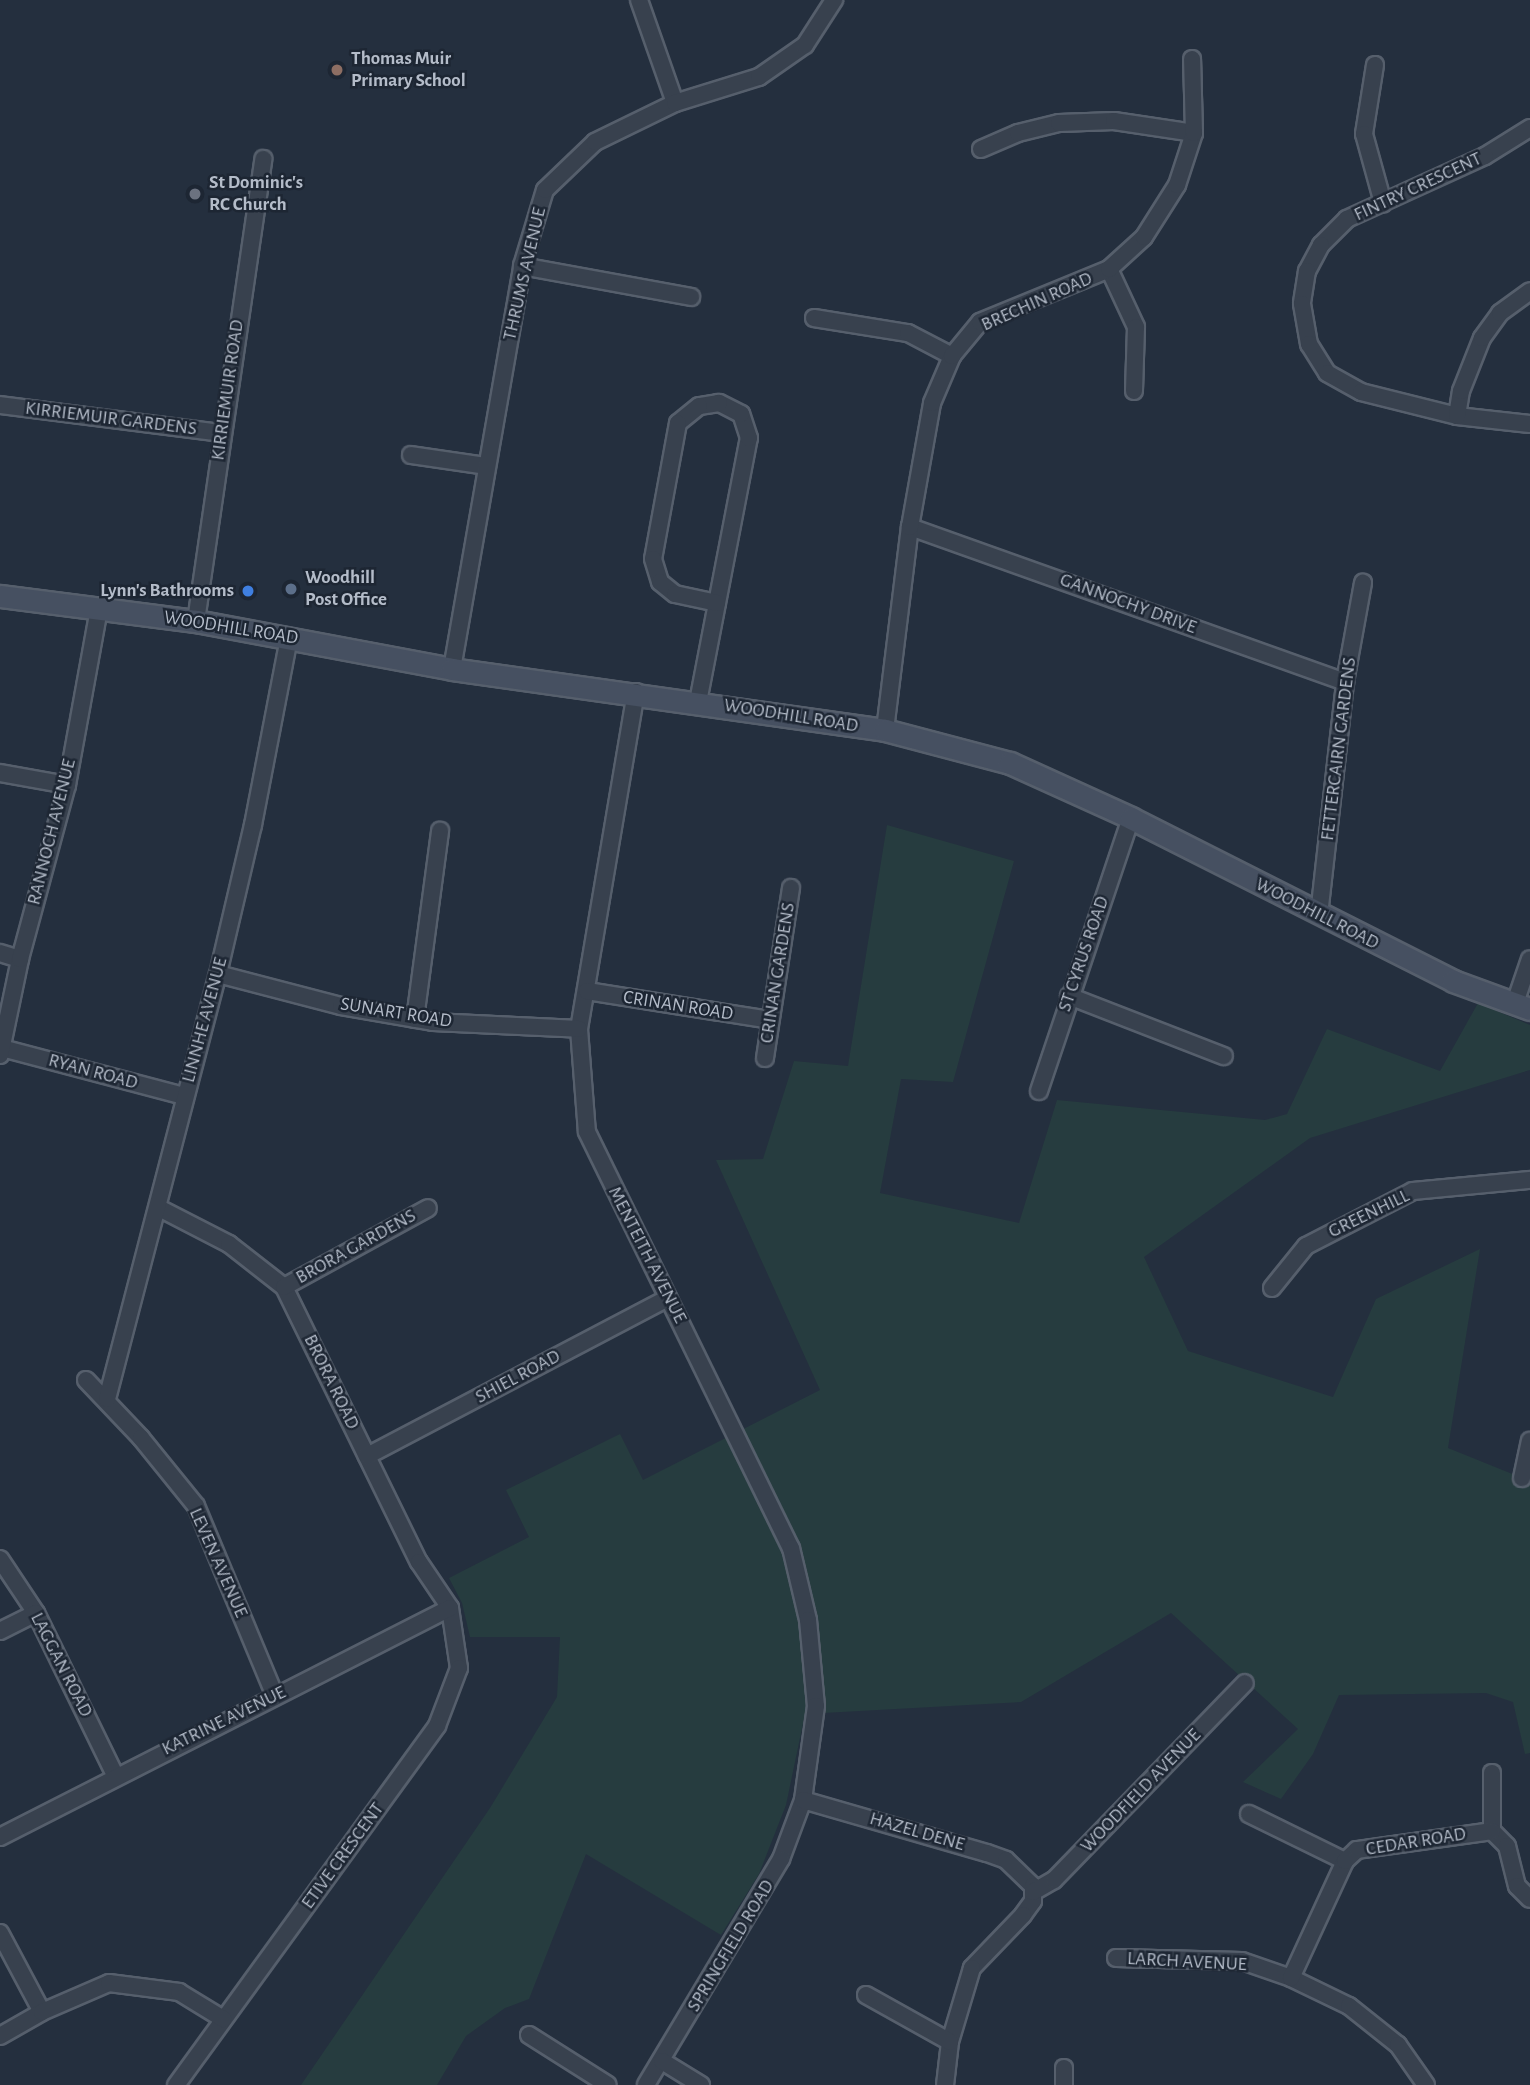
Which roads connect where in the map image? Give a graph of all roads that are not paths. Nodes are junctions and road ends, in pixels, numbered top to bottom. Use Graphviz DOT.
graph roads {
  1 [pos="639,0"];
  2 [pos="834,0"];
  3 [pos="1192,59"];
  4 [pos="1375,65"];
  5 [pos="675,103"];
  6 [pos="1530,128"];
  7 [pos="1194,133"];
  8 [pos="981,149"];
  9 [pos="262,159"];
  10 [pos="1383,203"];
  11 [pos="522,267"];
  12 [pos="1109,269"];
  13 [pos="1530,291"];
  14 [pos="691,297"];
  15 [pos="814,318"];
  16 [pos="952,356"];
  17 [pos="1134,391"];
  18 [pos="0,405"];
  19 [pos="1457,416"];
  20 [pos="1530,424"];
  21 [pos="222,433"];
  22 [pos="411,455"];
  23 [pos="486,466"];
  24 [pos="910,527"];
  25 [pos="1363,583"];
  26 [pos="0,596"];
  27 [pos="717,603"];
  28 [pos="99,609"];
  29 [pos="196,621"];
  30 [pos="289,638"];
  31 [pos="452,669"];
  32 [pos="1346,682"];
  33 [pos="636,692"];
  34 [pos="698,702"];
  35 [pos="885,730"];
  36 [pos="0,773"];
  37 [pos="67,785"];
  38 [pos="1131,818"];
  39 [pos="440,831"];
  40 [pos="791,888"];
  41 [pos="1319,915"];
  42 [pos="0,953"];
  43 [pos="20,959"];
  44 [pos="1530,959"];
  45 [pos="218,974"];
  46 [pos="587,991"];
  47 [pos="1069,996"];
  48 [pos="1522,1006"];
  49 [pos="415,1019"];
  50 [pos="770,1020"];
  51 [pos="579,1029"];
  52 [pos="1,1051"];
  53 [pos="1224,1056"];
  54 [pos="765,1058"];
  55 [pos="1039,1091"];
  56 [pos="184,1096"];
  57 [pos="1530,1181"];
  58 [pos="159,1208"];
  59 [pos="428,1208"];
  60 [pos="284,1287"];
  61 [pos="1272,1288"];
  62 [pos="668,1298"];
  63 [pos="86,1380"];
  64 [pos="107,1399"];
  65 [pos="1530,1441"];
  66 [pos="367,1456"];
  67 [pos="1522,1478"];
  68 [pos="0,1559"];
  69 [pos="450,1608"];
  70 [pos="36,1613"];
  71 [pos="0,1631"];
  72 [pos="1245,1684"];
  73 [pos="275,1696"];
  74 [pos="1492,1773"];
  75 [pos="116,1775"];
  76 [pos="803,1800"];
  77 [pos="1249,1814"];
  78 [pos="1492,1831"];
  79 [pos="0,1837"];
  80 [pos="1345,1861"];
  81 [pos="1029,1885"];
  82 [pos="1530,1899"];
  83 [pos="0,1933"];
  84 [pos="1116,1958"];
  85 [pos="1292,1978"];
  86 [pos="866,1995"];
  87 [pos="43,2012"];
  88 [pos="223,2019"];
  89 [pos="528,2035"];
  90 [pos="0,2036"];
  91 [pos="950,2042"];
  92 [pos="662,2061"];
  93 [pos="1064,2068"];
  94 [pos="176,2085"];
  95 [pos="608,2085"];
  96 [pos="646,2085"];
  97 [pos="701,2085"];
  98 [pos="945,2085"];
  99 [pos="1064,2085"];
  100 [pos="1426,2085"];
  1 -- 5 [label="street"];
  2 -- 5 [label="street, THRUMS AVENUE"];
  3 -- 7 [label="street, BRECHIN ROAD"];
  4 -- 10 [label="street"];
  5 -- 11 [label="street, THRUMS AVENUE"];
  6 -- 10 [label="street, FINTRY CRESCENT"];
  7 -- 8 [label="street"];
  7 -- 12 [label="street, BRECHIN ROAD"];
  9 -- 21 [label="street, KIRRIEMUIR ROAD"];
  10 -- 19 [label="street, FINTRY CRESCENT"];
  11 -- 14 [label="street"];
  11 -- 23 [label="street, THRUMS AVENUE"];
  12 -- 16 [label="street, BRECHIN ROAD"];
  12 -- 17 [label="street"];
  13 -- 19 [label="street"];
  15 -- 16 [label="street"];
  16 -- 24 [label="street, BRECHIN ROAD"];
  18 -- 21 [label="street, KIRRIEMUIR GARDENS"];
  19 -- 20 [label="street, FINTRY CRESCENT"];
  21 -- 29 [label="street, KIRRIEMUIR ROAD"];
  22 -- 23 [label="street"];
  23 -- 31 [label="street, THRUMS AVENUE"];
  24 -- 32 [label="street, GANNOCHY DRIVE"];
  24 -- 35 [label="street, BRECHIN ROAD"];
  25 -- 32 [label="street, FETTERCAIRN GARDENS"];
  26 -- 28 [label="street, WOODHILL ROAD"];
  27 -- 27 [label="street"];
  27 -- 34 [label="street"];
  28 -- 29 [label="street, WOODHILL ROAD"];
  28 -- 37 [label="street, RANNOCH AVENUE"];
  29 -- 30 [label="street, WOODHILL ROAD"];
  30 -- 31 [label="street, WOODHILL ROAD"];
  30 -- 45 [label="street, LINNHE AVENUE"];
  31 -- 33 [label="street, WOODHILL ROAD"];
  32 -- 41 [label="street, FETTERCAIRN GARDENS"];
  33 -- 34 [label="street, WOODHILL ROAD"];
  33 -- 46 [label="street, MENTEITH AVENUE"];
  34 -- 35 [label="street, WOODHILL ROAD"];
  35 -- 38 [label="street, WOODHILL ROAD"];
  36 -- 37 [label="street"];
  37 -- 43 [label="street, RANNOCH AVENUE"];
  38 -- 41 [label="street, WOODHILL ROAD"];
  38 -- 47 [label="street, ST CYRUS ROAD"];
  39 -- 49 [label="street"];
  40 -- 50 [label="street, CRINAN GARDENS"];
  41 -- 48 [label="street, WOODHILL ROAD"];
  42 -- 43 [label="street"];
  43 -- 52 [label="street, RANNOCH AVENUE"];
  44 -- 48 [label="street"];
  45 -- 49 [label="street, SUNART ROAD"];
  45 -- 56 [label="street, LINNHE AVENUE"];
  46 -- 50 [label="street, CRINAN ROAD"];
  46 -- 51 [label="street, MENTEITH AVENUE"];
  47 -- 53 [label="street"];
  47 -- 55 [label="street, ST CYRUS ROAD"];
  49 -- 51 [label="street, SUNART ROAD"];
  50 -- 54 [label="street, CRINAN GARDENS"];
  51 -- 62 [label="street, MENTEITH AVENUE"];
  52 -- 56 [label="street, RYAN ROAD"];
  56 -- 58 [label="street, LINNHE AVENUE"];
  57 -- 61 [label="street, GREENHILL"];
  58 -- 60 [label="street, BRORA ROAD"];
  58 -- 64 [label="street, LINNHE AVENUE"];
  59 -- 60 [label="street, BRORA GARDENS"];
  60 -- 66 [label="street, BRORA ROAD"];
  62 -- 66 [label="street, SHIEL ROAD"];
  62 -- 76 [label="street, MENTEITH AVENUE"];
  63 -- 64 [label="street, LEVEN AVENUE"];
  64 -- 73 [label="street, LEVEN AVENUE"];
  65 -- 67 [label="street"];
  66 -- 69 [label="street, BRORA ROAD"];
  68 -- 70 [label="street, LAGGAN ROAD"];
  69 -- 73 [label="street, KATRINE AVENUE"];
  69 -- 88 [label="street, ETIVE CRESCENT"];
  70 -- 71 [label="street"];
  70 -- 75 [label="street, LAGGAN ROAD"];
  72 -- 81 [label="street, WOODFIELD AVENUE"];
  73 -- 75 [label="street, KATRINE AVENUE"];
  74 -- 78 [label="street"];
  75 -- 79 [label="street, KATRINE AVENUE"];
  76 -- 81 [label="street, HAZEL DENE"];
  76 -- 92 [label="street, SPRINGFIELD ROAD"];
  77 -- 80 [label="street"];
  78 -- 80 [label="street, CEDAR ROAD"];
  78 -- 82 [label="street"];
  80 -- 85 [label="street, CEDAR ROAD"];
  81 -- 91 [label="street, WOODFIELD AVENUE"];
  83 -- 87 [label="street"];
  84 -- 85 [label="street, LARCH AVENUE"];
  85 -- 100 [label="street, LARCH AVENUE"];
  86 -- 91 [label="street"];
  87 -- 88 [label="street"];
  87 -- 90 [label="street"];
  88 -- 94 [label="street, ETIVE CRESCENT"];
  89 -- 95 [label="street"];
  91 -- 98 [label="street, WOODFIELD AVENUE"];
  92 -- 96 [label="street, SPRINGFIELD ROAD"];
  92 -- 97 [label="street"];
  93 -- 99 [label="street"];
}
